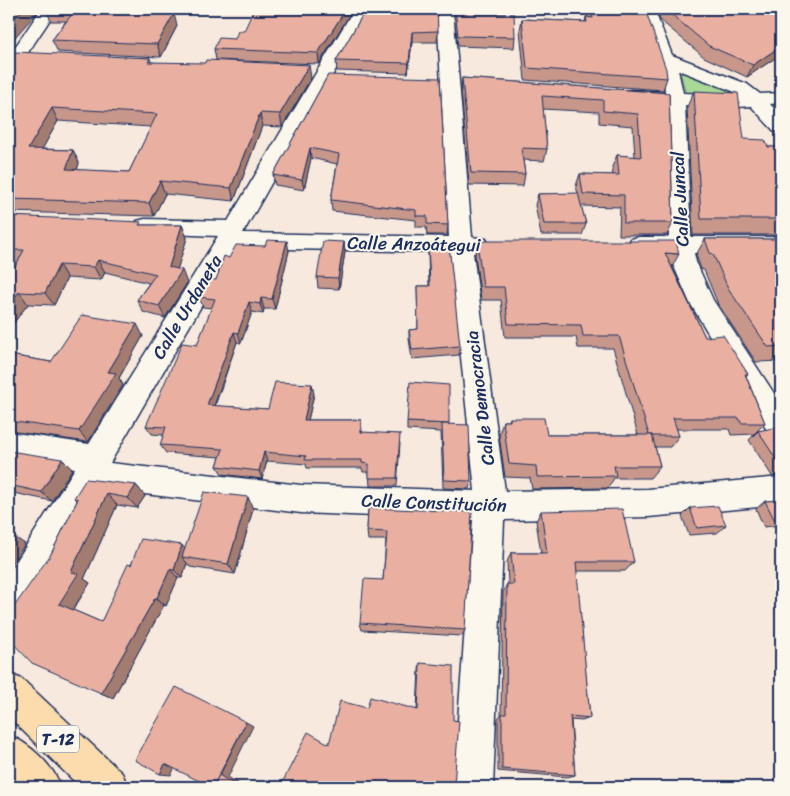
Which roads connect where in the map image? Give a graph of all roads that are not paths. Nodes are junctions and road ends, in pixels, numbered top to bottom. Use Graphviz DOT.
graph roads {
  1 [pos="49,9"];
  2 [pos="362,9"];
  3 [pos="445,9"];
  4 [pos="646,9"];
  5 [pos="36,58"];
  6 [pos="666,59"];
  7 [pos="11,61"];
  8 [pos="430,82"];
  9 [pos="450,82"];
  10 [pos="470,84"];
  11 [pos="616,94"];
  12 [pos="674,98"];
  13 [pos="781,98"];
  14 [pos="756,100"];
  15 [pos="781,126"];
  16 [pos="126,225"];
  17 [pos="230,235"];
  18 [pos="461,245"];
  19 [pos="499,245"];
  20 [pos="614,245"];
  21 [pos="682,245"];
  22 [pos="781,245"];
  23 [pos="781,428"];
  24 [pos="9,445"];
  25 [pos="92,466"];
  26 [pos="781,491"];
  27 [pos="489,506"];
  28 [pos="9,604"];
  29 [pos="9,692"];
  30 [pos="9,754"];
  31 [pos="41,787"];
  32 [pos="108,787"];
  33 [pos="473,787"];
  1 -- 7 [label="street"];
  2 -- 17 [label="street, Calle Urdaneta"];
  3 -- 9 [label="street, Calle Democracia"];
  4 -- 6 [label="street, Calle Juncal"];
  5 -- 7 [label="street"];
  6 -- 12 [label="street, Calle Juncal"];
  6 -- 14 [label="street"];
  8 -- 9 [label="street"];
  9 -- 10 [label="street"];
  9 -- 18 [label="street, Calle Democracia"];
  11 -- 12 [label="street"];
  12 -- 14 [label="street"];
  12 -- 21 [label="street, Calle Juncal"];
  13 -- 14 [label="street"];
  14 -- 15 [label="street"];
  16 -- 17 [label="street, Calle Anzoátegui"];
  17 -- 18 [label="street, Calle Anzoátegui"];
  17 -- 25 [label="street, Calle Urdaneta"];
  18 -- 19 [label="street, Calle Anzoátegui"];
  18 -- 27 [label="street, Calle Democracia"];
  20 -- 21 [label="street"];
  21 -- 22 [label="street"];
  21 -- 23 [label="street, Calle Juncal"];
  24 -- 25 [label="street, Calle Constitución"];
  25 -- 27 [label="street, Calle Constitución"];
  25 -- 28 [label="street, Calle Urdaneta"];
  26 -- 27 [label="street, Calle Constitución"];
  27 -- 33 [label="street, Calle Democracia"];
  29 -- 32 [label="highway, T-12"];
  30 -- 31 [label="highway, T-12"];
}
